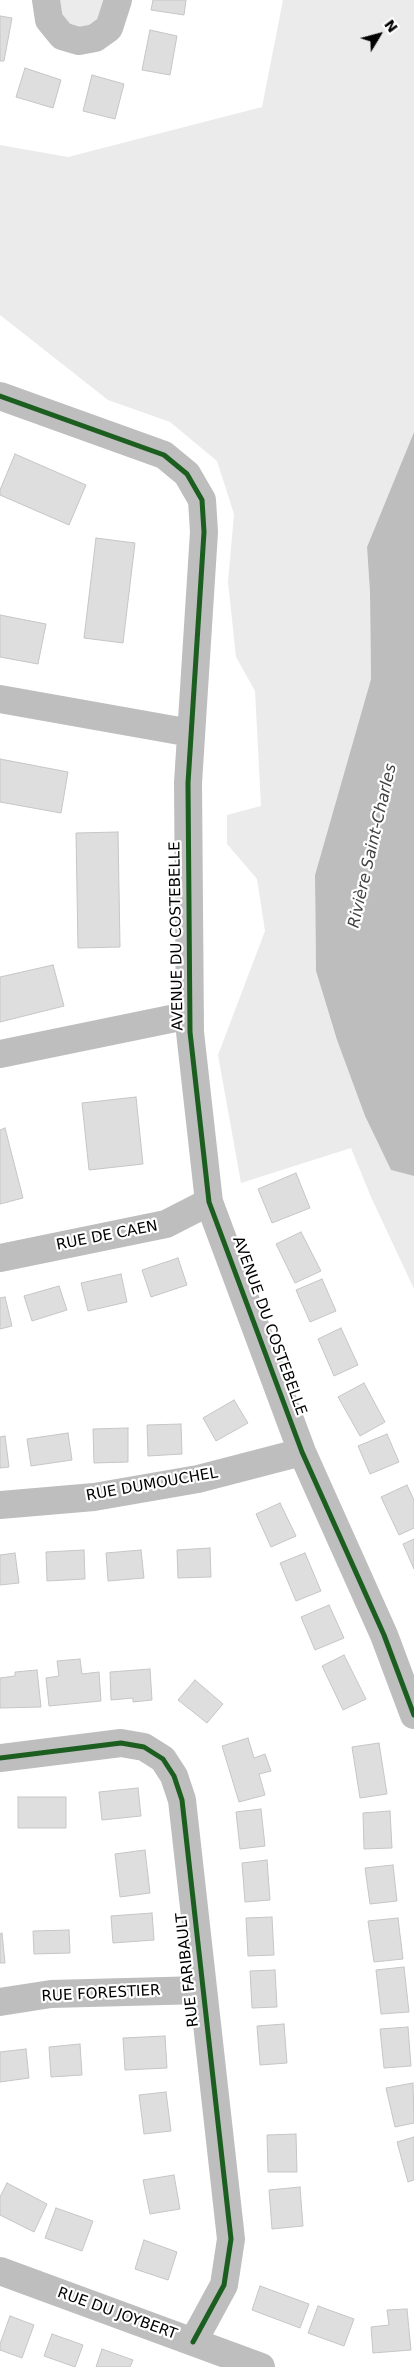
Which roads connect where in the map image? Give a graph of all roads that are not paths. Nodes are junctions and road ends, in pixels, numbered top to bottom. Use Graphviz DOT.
graph roads {
  1 [pos="46,0"];
  2 [pos="118,0"];
  3 [pos="0,396"];
  4 [pos="0,699"];
  5 [pos="191,732"];
  6 [pos="190,1015"];
  7 [pos="0,1054"];
  8 [pos="209,1202"];
  9 [pos="0,1258"];
  10 [pos="302,1452"];
  11 [pos="0,1505"];
  12 [pos="414,1715"];
  13 [pos="0,1758"];
  14 [pos="202,1990"];
  15 [pos="0,2002"];
  16 [pos="0,2271"];
  17 [pos="193,2342"];
  18 [pos="262,2367"];
  1 -- 2 [label="street"];
  3 -- 5 [label="street, AVENUE DU COSTEBELLE"];
  4 -- 5 [label="street"];
  5 -- 6 [label="street, AVENUE DU COSTEBELLE"];
  6 -- 7 [label="street"];
  6 -- 8 [label="street, AVENUE DU COSTEBELLE"];
  8 -- 9 [label="street, RUE DE CAEN"];
  8 -- 10 [label="street, AVENUE DU COSTEBELLE"];
  10 -- 11 [label="street, RUE DUMOUCHEL"];
  10 -- 12 [label="street, AVENUE DU COSTEBELLE"];
  13 -- 14 [label="street, RUE FARIBAULT"];
  14 -- 15 [label="street, RUE FORESTIER"];
  14 -- 17 [label="street, RUE FARIBAULT"];
  16 -- 17 [label="street, RUE DU JOYBERT"];
  17 -- 18 [label="street, RUE DU JOYBERT"];
}
